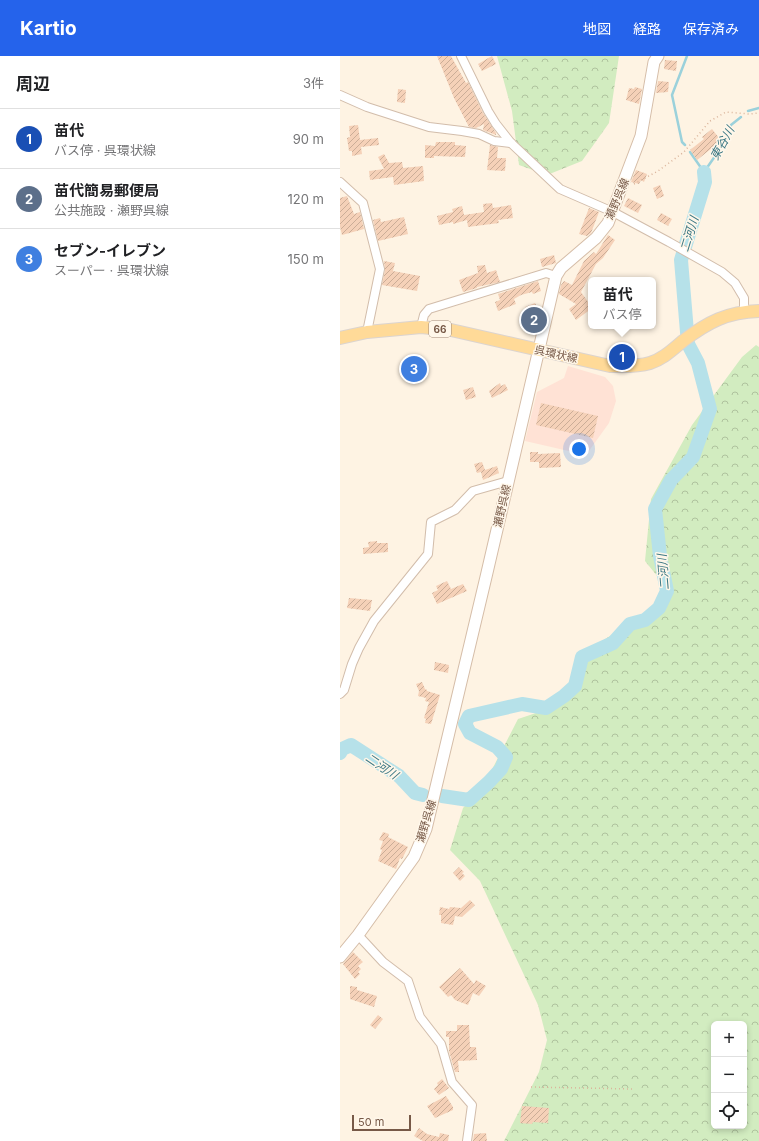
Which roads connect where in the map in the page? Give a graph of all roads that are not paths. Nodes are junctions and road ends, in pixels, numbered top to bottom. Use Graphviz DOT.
graph roads {
  1 [pos="461,56"];
  2 [pos="654,58"];
  3 [pos="340,95"];
  4 [pos="512,143"];
  5 [pos="340,182"];
  6 [pos="613,212"];
  7 [pos="556,276"];
  8 [pos="744,312"];
  9 [pos="759,312"];
  10 [pos="421,327"];
  11 [pos="367,332"];
  12 [pos="340,338"];
  13 [pos="539,351"];
  14 [pos="508,481"];
  15 [pos="340,694"];
  16 [pos="358,935"];
  17 [pos="340,957"];
  18 [pos="466,1141"];
  1 -- 4 [label="street"];
  2 -- 6 [label="main road, 瀬野呉線"];
  3 -- 4 [label="street"];
  4 -- 6 [label="street"];
  5 -- 11 [label="street"];
  6 -- 7 [label="main road, 瀬野呉線"];
  6 -- 8 [label="street"];
  7 -- 10 [label="street"];
  7 -- 13 [label="main road, 瀬野呉線"];
  8 -- 9 [label="main road, 呉環状線 / 66"];
  8 -- 13 [label="main road, 呉環状線 / 66"];
  10 -- 11 [label="main road, 呉環状線 / 66"];
  10 -- 13 [label="main road, 呉環状線 / 66"];
  11 -- 12 [label="main road, 呉環状線 / 66"];
  13 -- 14 [label="main road, 瀬野呉線"];
  14 -- 15 [label="street"];
  14 -- 16 [label="main road, 瀬野呉線"];
  16 -- 17 [label="main road, 瀬野呉線"];
  16 -- 18 [label="street"];
}
